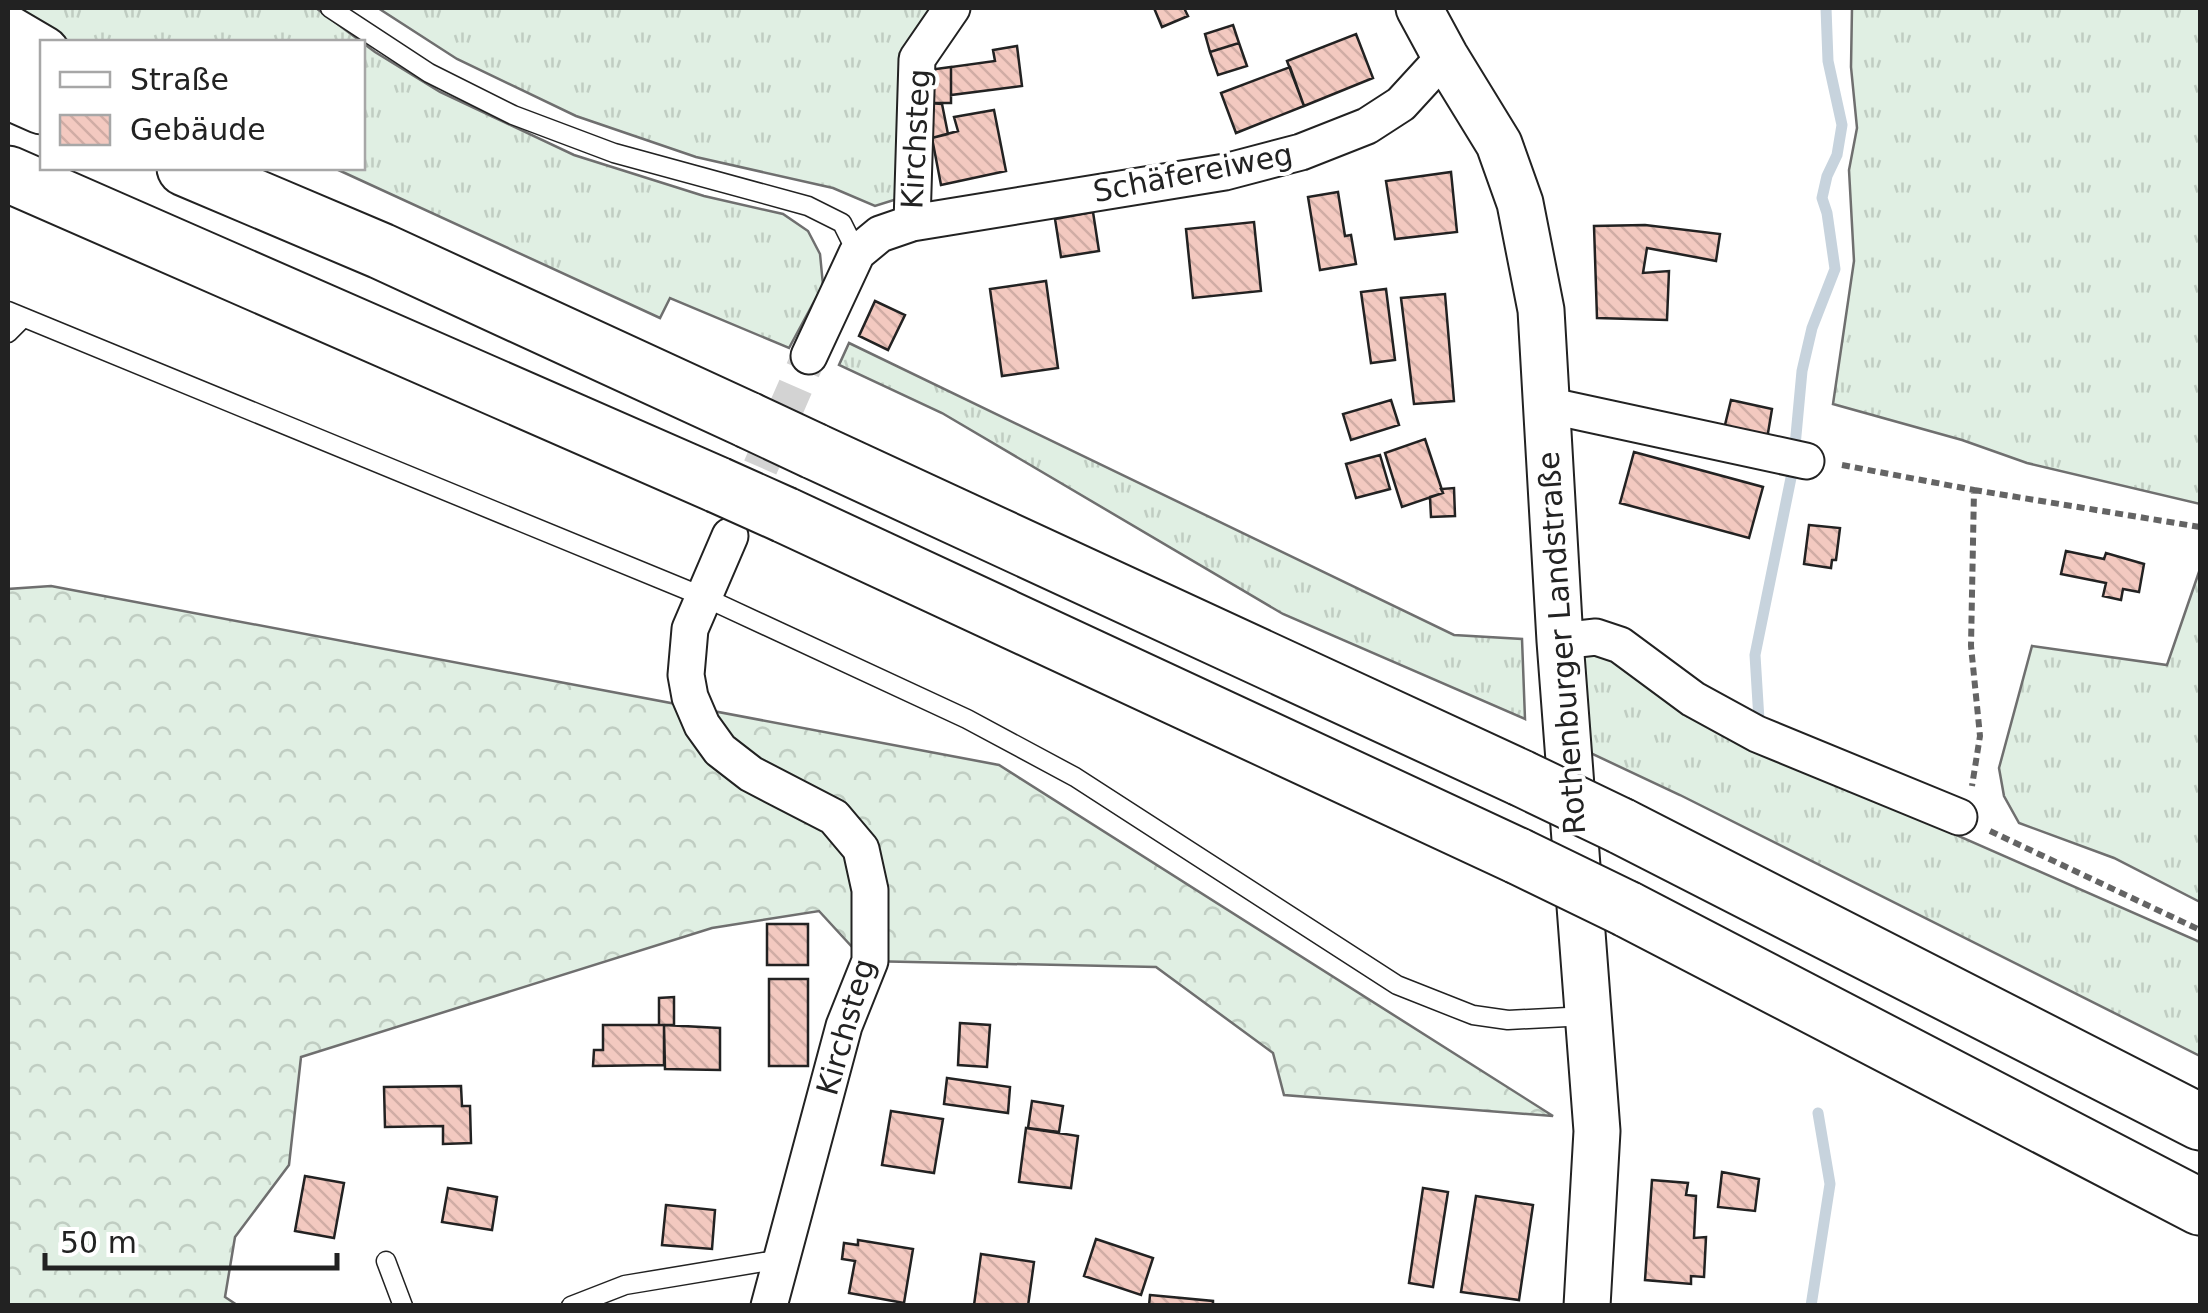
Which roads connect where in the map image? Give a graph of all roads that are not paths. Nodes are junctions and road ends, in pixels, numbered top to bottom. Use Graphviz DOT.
graph roads {
  1 [pos="330,8"];
  2 [pos="952,8"];
  3 [pos="1420,8"];
  4 [pos="8,34"];
  5 [pos="40,53"];
  6 [pos="1444,56"];
  7 [pos="8,92"];
  8 [pos="40,105"];
  9 [pos="190,170"];
  10 [pos="243,170"];
  11 [pos="8,174"];
  12 [pos="912,223"];
  13 [pos="381,251"];
  14 [pos="857,252"];
  15 [pos="15,315"];
  16 [pos="8,333"];
  17 [pos="809,356"];
  18 [pos="1547,405"];
  19 [pos="1806,461"];
  20 [pos="724,510"];
  21 [pos="704,597"];
  22 [pos="1560,641"];
  23 [pos="1958,817"];
  24 [pos="1588,1016"];
  25 [pos="2200,1122"];
  26 [pos="2200,1206"];
  27 [pos="782,1259"];
  28 [pos="386,1261"];
  29 [pos="403,1306"];
  30 [pos="571,1306"];
  31 [pos="770,1306"];
  32 [pos="1587,1306"];
  1 -- 14 [label="lane"];
  2 -- 12 [label="street, Kirchsteg"];
  3 -- 6 [label="street, Rothenburger Landstraße"];
  4 -- 5 [label="highway"];
  6 -- 12 [label="street, Schäfereiweg"];
  6 -- 18 [label="street, Rothenburger Landstraße"];
  7 -- 8 [label="highway"];
  9 -- 13 [label="highway"];
  10 -- 13 [label="highway"];
  11 -- 20 [label="highway"];
  12 -- 14 [label="street, Kirchsteg"];
  13 -- 25 [label="highway, bridge"];
  14 -- 17 [label="street"];
  15 -- 16 [label="lane"];
  15 -- 21 [label="lane"];
  18 -- 19 [label="street"];
  18 -- 22 [label="street, Rothenburger Landstraße"];
  20 -- 21 [label="street, Kirchsteg"];
  20 -- 26 [label="highway, bridge"];
  21 -- 24 [label="lane"];
  21 -- 27 [label="street, Kirchsteg"];
  22 -- 23 [label="street"];
  22 -- 24 [label="street, Rothenburger Landstraße"];
  24 -- 32 [label="street, Rothenburger Landstraße"];
  27 -- 30 [label="lane"];
  27 -- 31 [label="street, Kirchsteg"];
  28 -- 29 [label="lane"];
}
